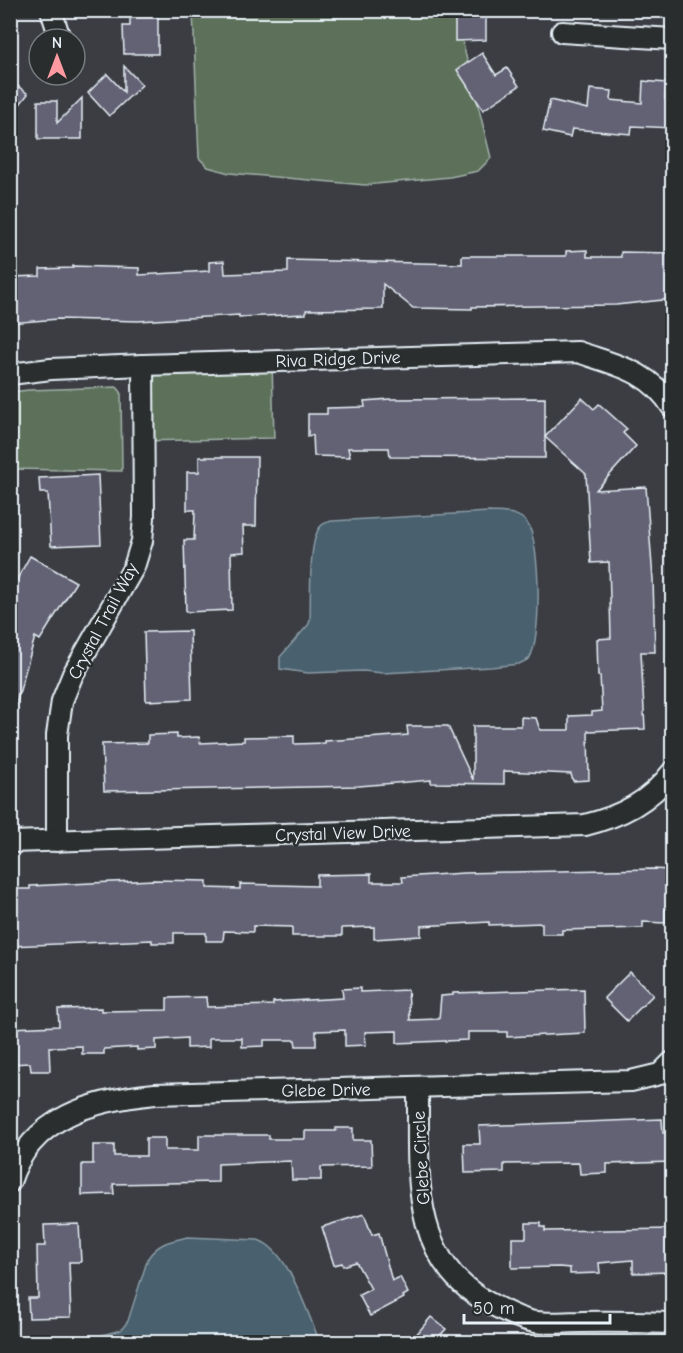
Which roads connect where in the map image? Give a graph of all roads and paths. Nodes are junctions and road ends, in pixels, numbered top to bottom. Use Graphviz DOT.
graph roads {
  1 [pos="51,10"];
  2 [pos="56,27"];
  3 [pos="562,32"];
  4 [pos="672,39"];
  5 [pos="143,365"];
  6 [pos="10,374"];
  7 [pos="672,407"];
  8 [pos="668,778"];
  9 [pos="57,841"];
  10 [pos="10,842"];
  11 [pos="672,1062"];
  12 [pos="418,1087"];
  13 [pos="10,1182"];
  14 [pos="672,1323"];
  1 -- 2 [label="street"];
  3 -- 4 [label="street"];
  5 -- 6 [label="street, Riva Ridge Drive"];
  5 -- 7 [label="street, Riva Ridge Drive"];
  5 -- 9 [label="street, Crystal Trail Way"];
  8 -- 9 [label="street, Crystal View Drive"];
  9 -- 10 [label="street, Crystal View Drive"];
  11 -- 12 [label="street, Glebe Drive"];
  12 -- 13 [label="street, Glebe Drive"];
  12 -- 14 [label="street, Glebe Circle"];
}
